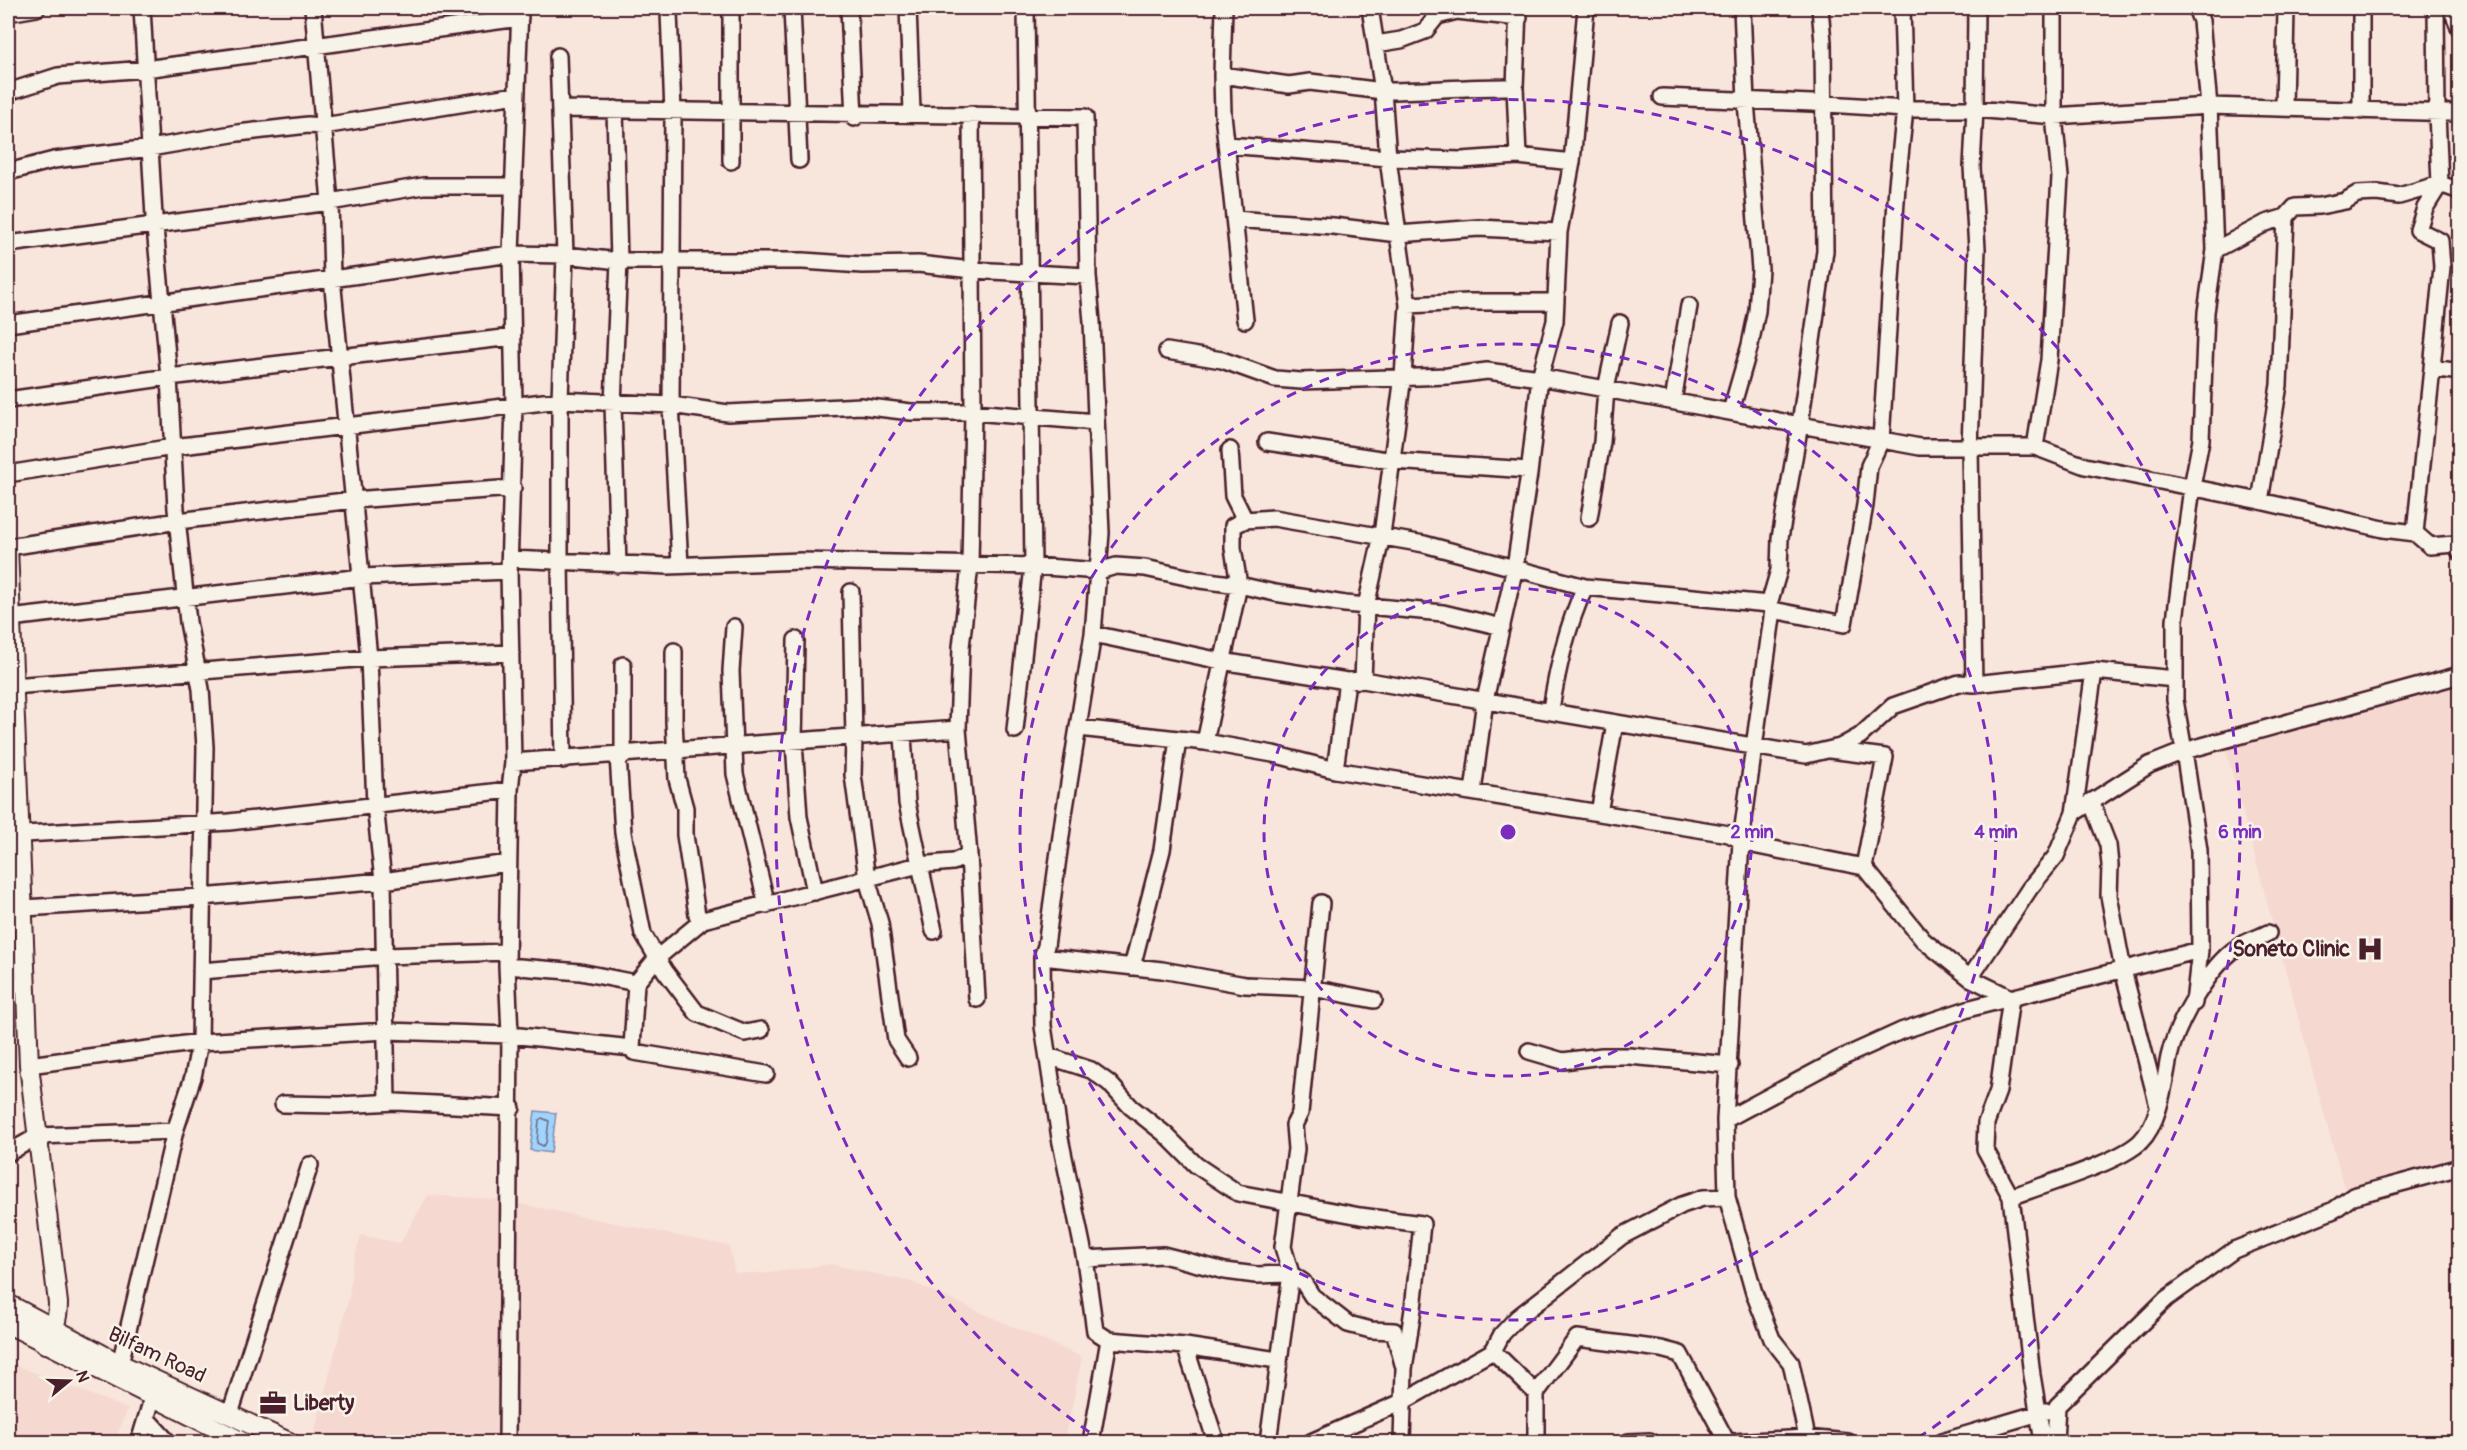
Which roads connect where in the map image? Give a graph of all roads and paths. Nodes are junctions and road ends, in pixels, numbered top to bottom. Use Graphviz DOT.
graph roads {
  1 [pos="37,8"];
  2 [pos="142,8"];
  3 [pos="313,8"];
  4 [pos="730,8"];
  5 [pos="792,8"];
  6 [pos="849,8"];
  7 [pos="908,8"];
  8 [pos="1026,8"];
  9 [pos="1224,8"];
  10 [pos="1370,8"];
  11 [pos="1586,8"];
  12 [pos="1742,8"];
  13 [pos="1820,8"];
  14 [pos="1902,8"];
  15 [pos="1976,8"];
  16 [pos="2054,8"];
  17 [pos="2196,8"];
  18 [pos="2286,8"];
  19 [pos="2361,8"];
  20 [pos="2436,8"];
  21 [pos="2453,8"];
  22 [pos="11,11"];
  23 [pos="669,12"];
  24 [pos="2460,12"];
  25 [pos="520,13"];
  26 [pos="1518,13"];
  27 [pos="2460,29"];
  28 [pos="1376,44"];
  29 [pos="316,46"];
  30 [pos="558,56"];
  31 [pos="145,69"];
  32 [pos="1221,75"];
  33 [pos="1515,87"];
  34 [pos="1383,91"];
  35 [pos="8,92"];
  36 [pos="516,94"];
  37 [pos="1662,98"];
  38 [pos="1746,102"];
  39 [pos="1824,104"];
  40 [pos="2209,106"];
  41 [pos="2284,108"];
  42 [pos="561,109"];
  43 [pos="615,109"];
  44 [pos="1976,109"];
  45 [pos="1905,110"];
  46 [pos="912,111"];
  47 [pos="2361,111"];
  48 [pos="673,112"];
  49 [pos="2437,113"];
  50 [pos="2460,113"];
  51 [pos="971,114"];
  52 [pos="1028,116"];
  53 [pos="2054,116"];
  54 [pos="854,118"];
  55 [pos="323,126"];
  56 [pos="1228,145"];
  57 [pos="150,148"];
  58 [pos="1518,156"];
  59 [pos="1388,158"];
  60 [pos="799,160"];
  61 [pos="731,161"];
  62 [pos="1572,162"];
  63 [pos="8,172"];
  64 [pos="2440,184"];
  65 [pos="514,186"];
  66 [pos="2460,191"];
  67 [pos="330,201"];
  68 [pos="2286,217"];
  69 [pos="1234,219"];
  70 [pos="154,224"];
  71 [pos="1559,232"];
  72 [pos="1398,234"];
  73 [pos="8,244"];
  74 [pos="2215,250"];
  75 [pos="511,254"];
  76 [pos="565,255"];
  77 [pos="619,261"];
  78 [pos="674,261"];
  79 [pos="972,270"];
  80 [pos="1030,273"];
  81 [pos="1088,276"];
  82 [pos="332,278"];
  83 [pos="163,301"];
  84 [pos="1556,302"];
  85 [pos="1408,305"];
  86 [pos="1689,306"];
  87 [pos="1245,320"];
  88 [pos="1620,323"];
  89 [pos="8,324"];
  90 [pos="512,337"];
  91 [pos="1167,351"];
  92 [pos="341,355"];
  93 [pos="2432,368"];
  94 [pos="2460,372"];
  95 [pos="1403,376"];
  96 [pos="169,377"];
  97 [pos="1540,378"];
  98 [pos="1606,389"];
  99 [pos="8,400"];
  100 [pos="560,400"];
  101 [pos="1673,401"];
  102 [pos="613,404"];
  103 [pos="514,405"];
  104 [pos="671,405"];
  105 [pos="1731,411"];
  106 [pos="973,412"];
  107 [pos="1032,416"];
  108 [pos="1096,422"];
  109 [pos="1800,424"];
  110 [pos="347,426"];
  111 [pos="1881,440"];
  112 [pos="1267,442"];
  113 [pos="173,447"];
  114 [pos="1970,447"];
  115 [pos="2035,447"];
  116 [pos="1230,450"];
  117 [pos="1393,461"];
  118 [pos="1530,471"];
  119 [pos="8,474"];
  120 [pos="2192,487"];
  121 [pos="513,488"];
  122 [pos="353,500"];
  123 [pos="2260,501"];
  124 [pos="1589,518"];
  125 [pos="177,520"];
  126 [pos="1245,520"];
  127 [pos="2415,533"];
  128 [pos="1382,535"];
  129 [pos="8,547"];
  130 [pos="2460,552"];
  131 [pos="560,561"];
  132 [pos="680,564"];
  133 [pos="509,565"];
  134 [pos="618,565"];
  135 [pos="970,565"];
  136 [pos="1033,567"];
  137 [pos="1515,567"];
  138 [pos="1099,571"];
  139 [pos="362,577"];
  140 [pos="1239,585"];
  141 [pos="1585,587"];
  142 [pos="851,592"];
  143 [pos="185,596"];
  144 [pos="1366,606"];
  145 [pos="1771,607"];
  146 [pos="10,618"];
  147 [pos="734,627"];
  148 [pos="1502,627"];
  149 [pos="1093,634"];
  150 [pos="796,640"];
  151 [pos="674,651"];
  152 [pos="511,653"];
  153 [pos="369,658"];
  154 [pos="1221,661"];
  155 [pos="623,665"];
  156 [pos="2094,671"];
  157 [pos="2460,675"];
  158 [pos="2175,679"];
  159 [pos="1363,680"];
  160 [pos="1347,681"];
  161 [pos="1974,684"];
  162 [pos="13,686"];
  163 [pos="1485,700"];
  164 [pos="1551,709"];
  165 [pos="1615,723"];
  166 [pos="1078,728"];
  167 [pos="958,729"];
  168 [pos="1015,730"];
  169 [pos="903,734"];
  170 [pos="854,739"];
  171 [pos="1178,739"];
  172 [pos="794,742"];
  173 [pos="1205,742"];
  174 [pos="734,747"];
  175 [pos="1755,747"];
  176 [pos="1824,750"];
  177 [pos="676,751"];
  178 [pos="2184,751"];
  179 [pos="620,756"];
  180 [pos="563,760"];
  181 [pos="513,762"];
  182 [pos="1335,770"];
  183 [pos="510,790"];
  184 [pos="1473,792"];
  185 [pos="2091,801"];
  186 [pos="375,805"];
  187 [pos="1599,813"];
  188 [pos="2074,813"];
  189 [pos="8,835"];
  190 [pos="1741,841"];
  191 [pos="969,855"];
  192 [pos="508,863"];
  193 [pos="919,865"];
  194 [pos="1864,867"];
  195 [pos="867,879"];
  196 [pos="383,881"];
  197 [pos="815,892"];
  198 [pos="202,897"];
  199 [pos="1321,903"];
  200 [pos="767,905"];
  201 [pos="15,909"];
  202 [pos="703,921"];
  203 [pos="934,931"];
  204 [pos="2268,933"];
  205 [pos="2200,950"];
  206 [pos="386,956"];
  207 [pos="1042,957"];
  208 [pos="657,958"];
  209 [pos="508,959"];
  210 [pos="1132,967"];
  211 [pos="2123,970"];
  212 [pos="201,971"];
  213 [pos="1970,978"];
  214 [pos="8,984"];
  215 [pos="26,984"];
  216 [pos="636,984"];
  217 [pos="1311,988"];
  218 [pos="2011,998"];
  219 [pos="977,999"];
  220 [pos="1374,1000"];
  221 [pos="2194,1003"];
  222 [pos="761,1030"];
  223 [pos="386,1031"];
  224 [pos="510,1035"];
  225 [pos="200,1042"];
  226 [pos="632,1048"];
  227 [pos="1529,1051"];
  228 [pos="1048,1056"];
  229 [pos="908,1058"];
  230 [pos="29,1065"];
  231 [pos="1730,1065"];
  232 [pos="766,1074"];
  233 [pos="387,1102"];
  234 [pos="283,1104"];
  235 [pos="512,1108"];
  236 [pos="2159,1109"];
  237 [pos="1725,1120"];
  238 [pos="175,1131"];
  239 [pos="38,1136"];
  240 [pos="8,1153"];
  241 [pos="310,1165"];
  242 [pos="2460,1167"];
  243 [pos="1727,1197"];
  244 [pos="2011,1197"];
  245 [pos="1288,1203"];
  246 [pos="1086,1259"];
  247 [pos="1291,1274"];
  248 [pos="8,1304"];
  249 [pos="8,1324"];
  250 [pos="50,1337"];
  251 [pos="1109,1340"];
  252 [pos="1185,1346"];
  253 [pos="1493,1351"];
  254 [pos="1277,1360"];
  255 [pos="120,1364"];
  256 [pos="1404,1370"];
  257 [pos="1536,1393"];
  258 [pos="153,1396"];
  259 [pos="1404,1401"];
  260 [pos="2057,1406"];
  261 [pos="230,1414"];
  262 [pos="2038,1415"];
  263 [pos="147,1419"];
  264 [pos="1807,1440"];
  265 [pos="1650,1441"];
  266 [pos="139,1443"];
  267 [pos="168,1443"];
  268 [pos="243,1443"];
  269 [pos="289,1443"];
  270 [pos="507,1443"];
  271 [pos="1091,1443"];
  272 [pos="1216,1443"];
  273 [pos="1268,1443"];
  274 [pos="1311,1443"];
  275 [pos="1402,1443"];
  276 [pos="1536,1443"];
  277 [pos="1628,1443"];
  278 [pos="1727,1443"];
  279 [pos="1732,1443"];
  280 [pos="1848,1443"];
  281 [pos="1941,1443"];
  282 [pos="2043,1443"];
  283 [pos="2055,1443"];
  1 -- 22 [label="street"];
  2 -- 31 [label="street"];
  3 -- 29 [label="street"];
  4 -- 61 [label="street"];
  5 -- 60 [label="street"];
  6 -- 54 [label="street"];
  7 -- 46 [label="street"];
  8 -- 52 [label="street"];
  9 -- 32 [label="street"];
  10 -- 28 [label="street"];
  11 -- 62 [label="street"];
  12 -- 38 [label="street"];
  13 -- 39 [label="street"];
  14 -- 45 [label="street"];
  15 -- 44 [label="street"];
  16 -- 53 [label="street"];
  17 -- 40 [label="street"];
  18 -- 41 [label="street"];
  19 -- 47 [label="street"];
  20 -- 49 [label="street"];
  21 -- 24 [label="street"];
  21 -- 27 [label="street"];
  23 -- 48 [label="street"];
  25 -- 29 [label="street"];
  25 -- 36 [label="street"];
  26 -- 28 [label="street"];
  26 -- 33 [label="street"];
  28 -- 34 [label="street"];
  29 -- 31 [label="street"];
  29 -- 55 [label="street"];
  30 -- 42 [label="street"];
  31 -- 35 [label="street"];
  31 -- 57 [label="street"];
  32 -- 34 [label="street"];
  32 -- 56 [label="street"];
  33 -- 34 [label="street"];
  33 -- 58 [label="street"];
  34 -- 59 [label="street"];
  36 -- 55 [label="street"];
  36 -- 65 [label="street"];
  37 -- 38 [label="street"];
  38 -- 39 [label="street"];
  38 -- 105 [label="street"];
  39 -- 45 [label="street"];
  39 -- 109 [label="street"];
  40 -- 41 [label="street"];
  40 -- 53 [label="street"];
  40 -- 74 [label="street"];
  41 -- 47 [label="street"];
  42 -- 43 [label="street"];
  42 -- 76 [label="street"];
  43 -- 48 [label="street"];
  43 -- 77 [label="street"];
  44 -- 45 [label="street"];
  44 -- 53 [label="street"];
  44 -- 114 [label="street"];
  45 -- 111 [label="street"];
  47 -- 49 [label="street"];
  48 -- 51 [label="street"];
  48 -- 78 [label="street"];
  49 -- 50 [label="street"];
  49 -- 64 [label="street"];
  51 -- 52 [label="street"];
  51 -- 79 [label="street"];
  52 -- 80 [label="street"];
  52 -- 81 [label="street"];
  53 -- 115 [label="street"];
  55 -- 57 [label="street"];
  55 -- 67 [label="street"];
  56 -- 59 [label="street"];
  56 -- 69 [label="street"];
  57 -- 63 [label="street"];
  57 -- 70 [label="street"];
  58 -- 59 [label="street"];
  58 -- 62 [label="street"];
  59 -- 72 [label="street"];
  62 -- 71 [label="street"];
  64 -- 66 [label="street"];
  64 -- 68 [label="street"];
  64 -- 93 [label="street"];
  65 -- 67 [label="street"];
  65 -- 75 [label="street"];
  67 -- 70 [label="street"];
  67 -- 82 [label="street"];
  68 -- 74 [label="street"];
  68 -- 123 [label="street"];
  69 -- 72 [label="street"];
  69 -- 87 [label="street"];
  70 -- 73 [label="street"];
  70 -- 83 [label="street"];
  71 -- 72 [label="street"];
  71 -- 84 [label="street"];
  72 -- 85 [label="street"];
  74 -- 120 [label="street"];
  75 -- 76 [label="street"];
  75 -- 82 [label="street"];
  75 -- 90 [label="street"];
  76 -- 77 [label="street"];
  76 -- 100 [label="street"];
  77 -- 78 [label="street"];
  77 -- 102 [label="street"];
  78 -- 79 [label="street"];
  78 -- 104 [label="street"];
  79 -- 80 [label="street"];
  79 -- 106 [label="street"];
  80 -- 81 [label="street"];
  80 -- 107 [label="street"];
  81 -- 108 [label="street"];
  82 -- 83 [label="street"];
  82 -- 92 [label="street"];
  83 -- 89 [label="street"];
  83 -- 96 [label="street"];
  84 -- 85 [label="street"];
  84 -- 97 [label="street"];
  85 -- 95 [label="street"];
  86 -- 101 [label="street"];
  88 -- 98 [label="street"];
  90 -- 92 [label="street"];
  90 -- 103 [label="street"];
  91 -- 95 [label="street"];
  92 -- 96 [label="street"];
  92 -- 110 [label="street"];
  93 -- 94 [label="street"];
  93 -- 127 [label="street"];
  95 -- 97 [label="street"];
  95 -- 117 [label="street"];
  96 -- 99 [label="street"];
  96 -- 113 [label="street"];
  97 -- 98 [label="street"];
  97 -- 109 [label="street"];
  97 -- 118 [label="street"];
  98 -- 101 [label="street"];
  98 -- 124 [label="street"];
  100 -- 102 [label="street"];
  100 -- 103 [label="street"];
  100 -- 131 [label="street"];
  101 -- 105 [label="street"];
  102 -- 104 [label="street"];
  102 -- 134 [label="street"];
  103 -- 110 [label="street"];
  103 -- 121 [label="street"];
  104 -- 106 [label="street"];
  104 -- 132 [label="street"];
  105 -- 109 [label="street"];
  106 -- 107 [label="street"];
  106 -- 135 [label="street"];
  107 -- 108 [label="street"];
  107 -- 136 [label="street"];
  108 -- 138 [label="street"];
  109 -- 111 [label="street"];
  109 -- 145 [label="street"];
  110 -- 113 [label="street"];
  110 -- 122 [label="street"];
  111 -- 114 [label="street"];
  111 -- 145 [label="street"];
  112 -- 117 [label="street"];
  113 -- 119 [label="street"];
  113 -- 125 [label="street"];
  114 -- 115 [label="street"];
  114 -- 161 [label="street"];
  115 -- 120 [label="street"];
  116 -- 126 [label="street"];
  117 -- 118 [label="street"];
  117 -- 128 [label="street"];
  118 -- 137 [label="street"];
  120 -- 123 [label="street"];
  120 -- 158 [label="street"];
  121 -- 122 [label="street"];
  121 -- 133 [label="street"];
  122 -- 125 [label="street"];
  122 -- 139 [label="street"];
  123 -- 127 [label="street"];
  125 -- 129 [label="street"];
  125 -- 143 [label="street"];
  126 -- 128 [label="street"];
  126 -- 140 [label="street"];
  127 -- 130 [label="street"];
  128 -- 137 [label="street"];
  128 -- 144 [label="street"];
  129 -- 146 [label="main road"];
  131 -- 133 [label="street"];
  131 -- 134 [label="street"];
  131 -- 180 [label="street"];
  132 -- 134 [label="street"];
  132 -- 135 [label="street"];
  133 -- 139 [label="street"];
  133 -- 152 [label="street"];
  135 -- 136 [label="street"];
  135 -- 167 [label="street"];
  136 -- 138 [label="street"];
  136 -- 168 [label="street"];
  137 -- 141 [label="street"];
  137 -- 148 [label="street"];
  138 -- 140 [label="street"];
  138 -- 149 [label="street"];
  139 -- 143 [label="street"];
  139 -- 153 [label="street"];
  140 -- 144 [label="street"];
  140 -- 154 [label="street"];
  141 -- 145 [label="street"];
  141 -- 164 [label="street"];
  142 -- 170 [label="street"];
  143 -- 146 [label="street"];
  143 -- 198 [label="street"];
  144 -- 148 [label="street"];
  144 -- 159 [label="street"];
  145 -- 175 [label="street"];
  146 -- 162 [label="main road"];
  147 -- 174 [label="street"];
  148 -- 163 [label="street"];
  149 -- 154 [label="street"];
  149 -- 166 [label="street"];
  150 -- 172 [label="street"];
  151 -- 177 [label="street"];
  152 -- 153 [label="street"];
  152 -- 181 [label="street"];
  153 -- 162 [label="street"];
  153 -- 186 [label="street"];
  154 -- 160 [label="street"];
  154 -- 173 [label="street"];
  155 -- 179 [label="street"];
  156 -- 158 [label="street"];
  156 -- 161 [label="street"];
  156 -- 188 [label="street"];
  157 -- 178 [label="street"];
  158 -- 178 [label="street"];
  159 -- 160 [label="street"];
  159 -- 163 [label="street"];
  160 -- 182 [label="street"];
  161 -- 176 [label="street"];
  162 -- 201 [label="main road"];
  163 -- 165 [label="street"];
  163 -- 184 [label="street"];
  165 -- 175 [label="street"];
  165 -- 187 [label="street"];
  166 -- 171 [label="street"];
  166 -- 207 [label="street"];
  167 -- 169 [label="street"];
  167 -- 191 [label="street"];
  169 -- 170 [label="street"];
  169 -- 193 [label="street"];
  170 -- 172 [label="street"];
  170 -- 195 [label="street"];
  171 -- 173 [label="street"];
  171 -- 210 [label="street"];
  172 -- 174 [label="street"];
  172 -- 197 [label="street"];
  173 -- 182 [label="street"];
  174 -- 177 [label="street"];
  174 -- 200 [label="street"];
  175 -- 176 [label="street"];
  175 -- 190 [label="street"];
  176 -- 194 [label="street"];
  177 -- 179 [label="street"];
  177 -- 202 [label="street"];
  178 -- 185 [label="street"];
  178 -- 205 [label="street"];
  179 -- 180 [label="street"];
  179 -- 208 [label="street"];
  180 -- 181 [label="street"];
  181 -- 183 [label="street"];
  182 -- 184 [label="street"];
  183 -- 186 [label="street"];
  183 -- 192 [label="street"];
  184 -- 187 [label="street"];
  185 -- 188 [label="street"];
  185 -- 211 [label="street"];
  186 -- 189 [label="street"];
  186 -- 196 [label="street"];
  187 -- 190 [label="street"];
  188 -- 213 [label="street"];
  190 -- 194 [label="street"];
  190 -- 231 [label="street"];
  191 -- 193 [label="street"];
  191 -- 219 [label="street"];
  192 -- 196 [label="street"];
  192 -- 209 [label="street"];
  193 -- 195 [label="street"];
  193 -- 203 [label="street"];
  194 -- 213 [label="street"];
  195 -- 197 [label="street"];
  195 -- 229 [label="street"];
  196 -- 198 [label="street"];
  196 -- 206 [label="street"];
  197 -- 200 [label="street"];
  198 -- 201 [label="street"];
  198 -- 212 [label="street"];
  199 -- 217 [label="street"];
  200 -- 202 [label="street"];
  201 -- 215 [label="main road"];
  202 -- 208 [label="street"];
  204 -- 221 [label="street"];
  205 -- 211 [label="street"];
  205 -- 221 [label="street"];
  206 -- 209 [label="street"];
  206 -- 212 [label="street"];
  206 -- 223 [label="street"];
  207 -- 210 [label="street"];
  207 -- 228 [label="street"];
  208 -- 216 [label="street"];
  208 -- 222 [label="street"];
  209 -- 216 [label="street"];
  209 -- 224 [label="street"];
  209 -- 270 [label="street"];
  210 -- 217 [label="street"];
  211 -- 218 [label="street"];
  211 -- 236 [label="street"];
  212 -- 225 [label="street"];
  213 -- 218 [label="street"];
  214 -- 215 [label="street"];
  215 -- 230 [label="main road"];
  216 -- 226 [label="street"];
  217 -- 220 [label="street"];
  217 -- 245 [label="street"];
  218 -- 237 [label="street"];
  218 -- 244 [label="street"];
  221 -- 236 [label="street"];
  223 -- 224 [label="street"];
  223 -- 225 [label="street"];
  223 -- 233 [label="street"];
  224 -- 226 [label="street"];
  225 -- 230 [label="street"];
  225 -- 238 [label="street"];
  226 -- 232 [label="street"];
  227 -- 231 [label="street"];
  228 -- 245 [label="street"];
  228 -- 246 [label="street"];
  230 -- 239 [label="main road"];
  231 -- 237 [label="street"];
  233 -- 234 [label="street"];
  233 -- 235 [label="street"];
  236 -- 244 [label="street"];
  237 -- 243 [label="street"];
  238 -- 239 [label="street"];
  238 -- 255 [label="street"];
  239 -- 240 [label="street"];
  239 -- 250 [label="main road"];
  241 -- 261 [label="street"];
  242 -- 260 [label="street"];
  243 -- 253 [label="street"];
  243 -- 264 [label="street"];
  244 -- 262 [label="street"];
  245 -- 247 [label="street"];
  245 -- 256 [label="street"];
  246 -- 247 [label="street"];
  246 -- 251 [label="street"];
  247 -- 254 [label="street"];
  247 -- 256 [label="street"];
  248 -- 250 [label="main road, Bilfam Road"];
  249 -- 250 [label="main road"];
  250 -- 255 [label="main road, Bilfam Road"];
  250 -- 258 [label="main road"];
  251 -- 252 [label="street"];
  251 -- 271 [label="street"];
  252 -- 254 [label="street"];
  252 -- 272 [label="street"];
  253 -- 257 [label="street"];
  253 -- 259 [label="street"];
  254 -- 273 [label="street"];
  255 -- 261 [label="main road, Bilfam Road"];
  256 -- 259 [label="street"];
  257 -- 276 [label="street"];
  257 -- 278 [label="street"];
  258 -- 263 [label="street"];
  258 -- 268 [label="main road"];
  259 -- 274 [label="street"];
  259 -- 275 [label="street"];
  260 -- 262 [label="street"];
  260 -- 283 [label="street"];
  261 -- 269 [label="main road, Bilfam Road"];
  262 -- 281 [label="street"];
  262 -- 282 [label="street"];
  263 -- 266 [label="street"];
  263 -- 267 [label="street"];
  264 -- 279 [label="street"];
  264 -- 280 [label="street"];
  265 -- 277 [label="street"];
}
